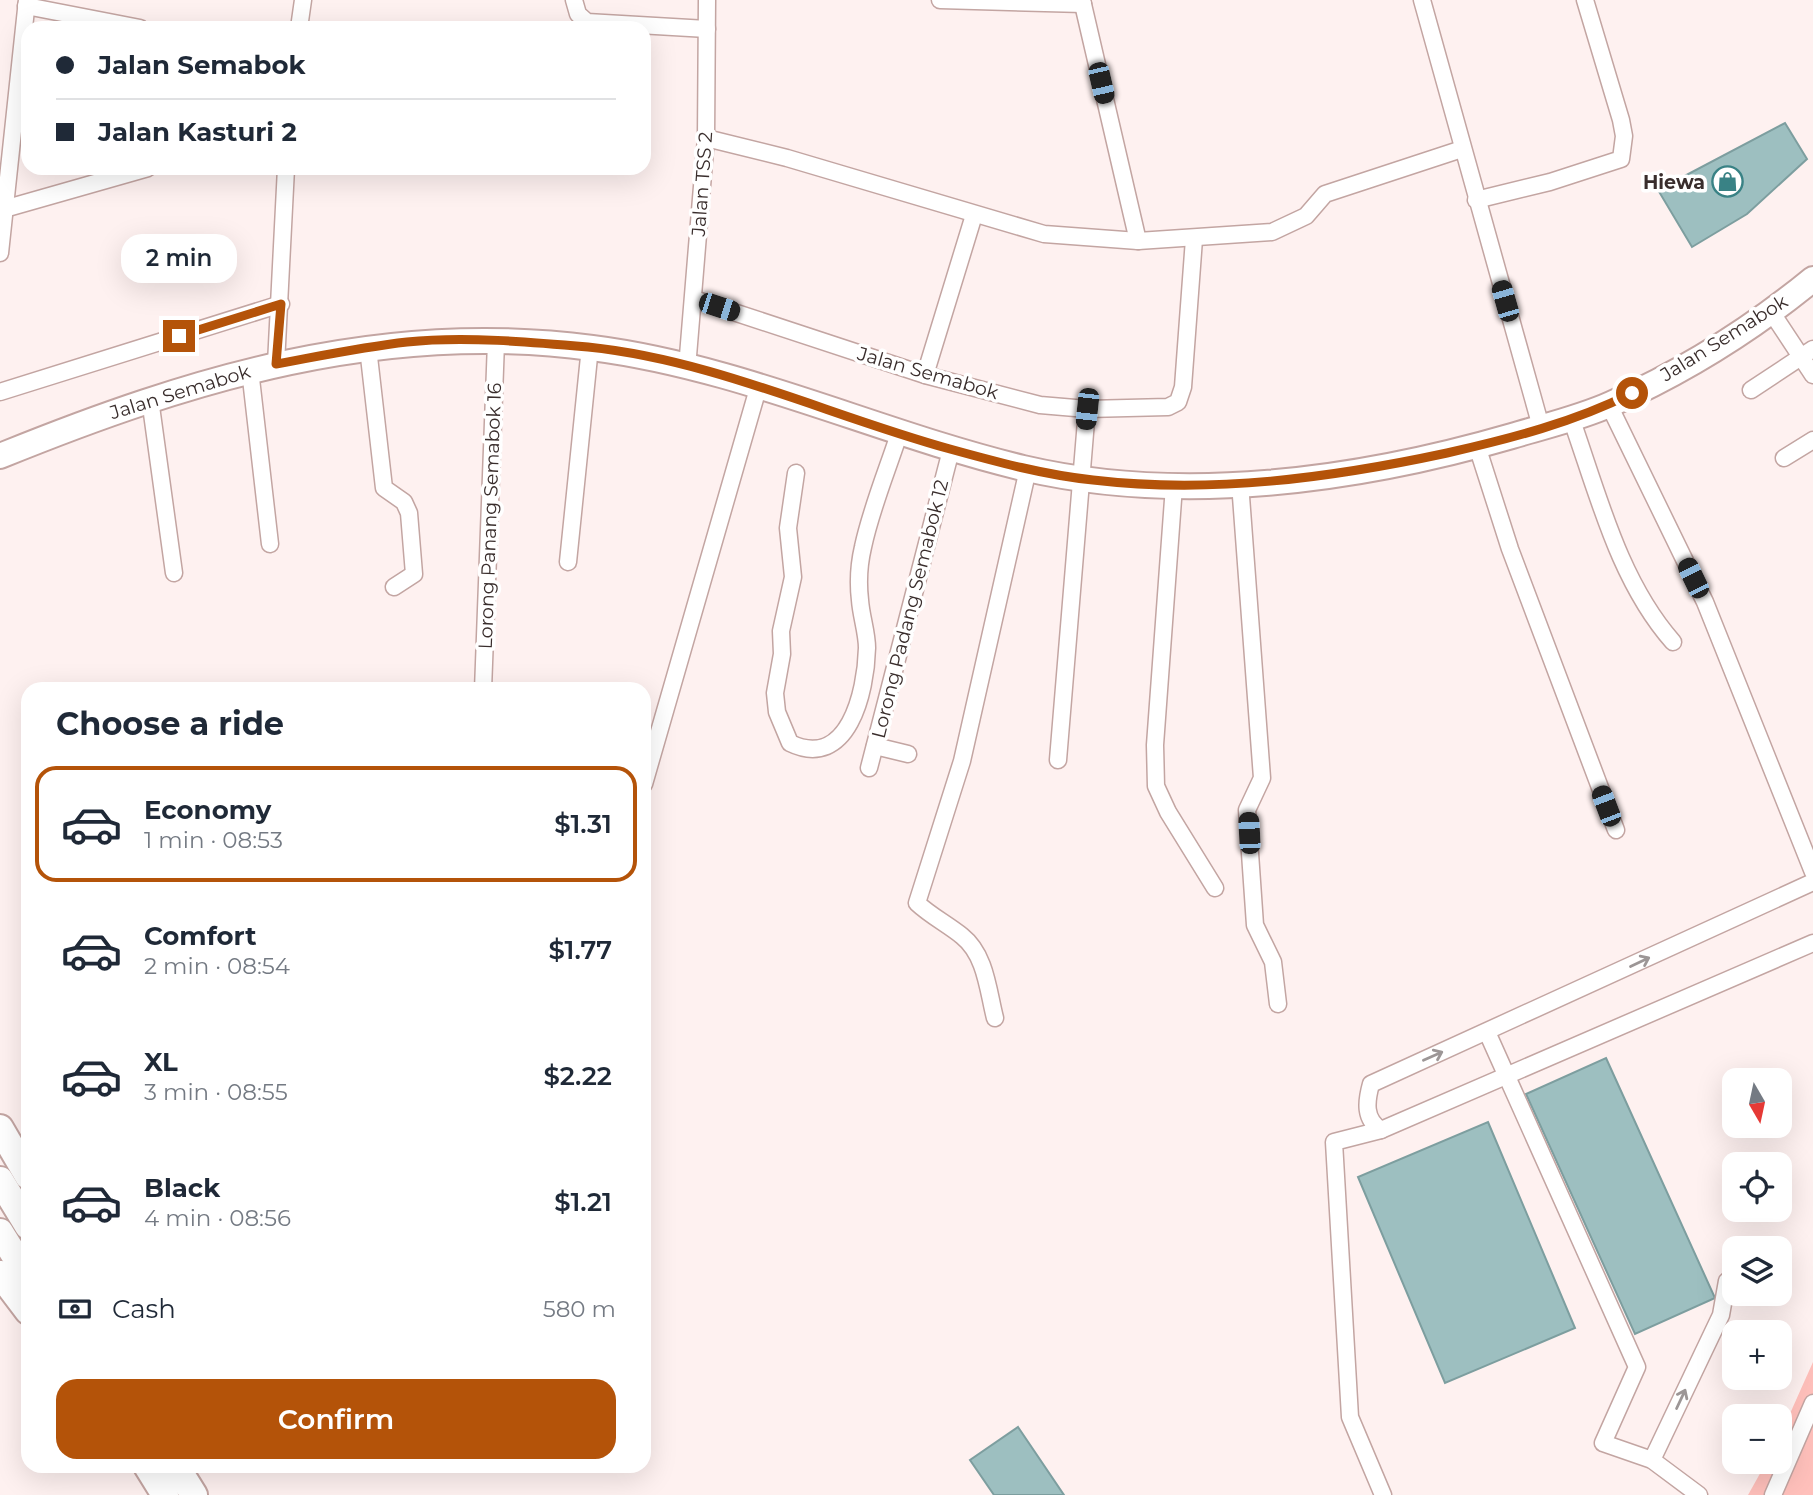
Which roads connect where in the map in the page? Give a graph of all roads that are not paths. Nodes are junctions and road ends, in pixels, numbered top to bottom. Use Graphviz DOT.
graph roads {
  1 [pos="303,0"];
  2 [pos="574,0"];
  3 [pos="707,0"];
  4 [pos="940,0"];
  5 [pos="1585,0"];
  6 [pos="1425,1"];
  7 [pos="1082,2"];
  8 [pos="26,3"];
  9 [pos="24,21"];
  10 [pos="96,21"];
  11 [pos="300,21"];
  12 [pos="586,21"];
  13 [pos="651,26"];
  14 [pos="707,29"];
  15 [pos="21,51"];
  16 [pos="0,88"];
  17 [pos="17,89"];
  18 [pos="706,138"];
  19 [pos="1462,149"];
  20 [pos="100,175"];
  21 [pos="286,175"];
  22 [pos="1476,200"];
  23 [pos="4,209"];
  24 [pos="974,215"];
  25 [pos="1194,239"];
  26 [pos="1138,241"];
  27 [pos="0,253"];
  28 [pos="1813,279"];
  29 [pos="694,299"];
  30 [pos="1772,313"];
  31 [pos="281,315"];
  32 [pos="496,342"];
  33 [pos="590,347"];
  34 [pos="368,348"];
  35 [pos="1807,353"];
  36 [pos="276,364"];
  37 [pos="687,368"];
  38 [pos="250,370"];
  39 [pos="925,375"];
  40 [pos="1813,375"];
  41 [pos="759,386"];
  42 [pos="1751,390"];
  43 [pos="0,392"];
  44 [pos="150,399"];
  45 [pos="1609,405"];
  46 [pos="1087,409"];
  47 [pos="1572,418"];
  48 [pos="1541,428"];
  49 [pos="899,434"];
  50 [pos="1813,440"];
  51 [pos="1477,446"];
  52 [pos="951,450"];
  53 [pos="0,456"];
  54 [pos="1784,458"];
  55 [pos="1028,469"];
  56 [pos="796,473"];
  57 [pos="1079,479"];
  58 [pos="1240,483"];
  59 [pos="1174,486"];
  60 [pos="270,544"];
  61 [pos="568,562"];
  62 [pos="174,573"];
  63 [pos="394,587"];
  64 [pos="1673,642"];
  65 [pos="483,682"];
  66 [pos="875,746"];
  67 [pos="908,754"];
  68 [pos="651,760"];
  69 [pos="1058,760"];
  70 [pos="869,768"];
  71 [pos="1616,830"];
  72 [pos="1813,872"];
  73 [pos="1813,882"];
  74 [pos="1215,888"];
  75 [pos="1813,943"];
  76 [pos="1278,1004"];
  77 [pos="995,1018"];
  78 [pos="1487,1032"];
  79 [pos="1506,1076"];
  80 [pos="0,1128"];
  81 [pos="1381,1130"];
  82 [pos="21,1163"];
  83 [pos="4,1187"];
  84 [pos="21,1215"];
  85 [pos="0,1232"];
  86 [pos="21,1266"];
  87 [pos="0,1274"];
  88 [pos="21,1302"];
  89 [pos="1723,1306"];
  90 [pos="1813,1402"];
  91 [pos="1652,1460"];
  92 [pos="1383,1495"];
  93 [pos="1699,1495"];
  94 [pos="1773,1495"];
  1 -- 11 [label="street"];
  2 -- 12 [label="street"];
  3 -- 14 [label="street, Jalan TSS 2"];
  4 -- 7 [label="street"];
  5 -- 22 [label="street"];
  6 -- 19 [label="street"];
  7 -- 26 [label="street"];
  8 -- 9 [label="street"];
  8 -- 10 [label="street"];
  13 -- 14 [label="street"];
  14 -- 18 [label="street, Jalan TSS 2"];
  15 -- 17 [label="street"];
  16 -- 17 [label="street"];
  17 -- 23 [label="street"];
  18 -- 24 [label="street"];
  18 -- 29 [label="street, Jalan TSS 2"];
  19 -- 22 [label="street"];
  19 -- 25 [label="street"];
  20 -- 23 [label="street"];
  21 -- 31 [label="street"];
  22 -- 48 [label="street"];
  23 -- 27 [label="street"];
  24 -- 26 [label="street"];
  24 -- 39 [label="street"];
  25 -- 26 [label="street"];
  25 -- 46 [label="street, Jalan Semabok"];
  28 -- 30 [label="main road, Jalan Semabok"];
  29 -- 37 [label="street, Jalan TSS 2"];
  29 -- 39 [label="street, Jalan Semabok"];
  30 -- 35 [label="street"];
  30 -- 45 [label="main road, Jalan Semabok"];
  31 -- 36 [label="street"];
  31 -- 43 [label="street"];
  32 -- 33 [label="main road, Jalan Semabok"];
  32 -- 34 [label="main road, Jalan Semabok"];
  32 -- 65 [label="street, Lorong Panang Semabok 16"];
  33 -- 37 [label="main road, Jalan Semabok"];
  33 -- 61 [label="street"];
  34 -- 36 [label="main road, Jalan Semabok"];
  34 -- 63 [label="street"];
  35 -- 40 [label="street"];
  35 -- 42 [label="street"];
  36 -- 38 [label="main road, Jalan Semabok"];
  37 -- 41 [label="main road, Jalan Semabok"];
  38 -- 44 [label="main road, Jalan Semabok"];
  38 -- 60 [label="street"];
  39 -- 46 [label="street, Jalan Semabok"];
  41 -- 49 [label="main road, Jalan Semabok"];
  41 -- 68 [label="street"];
  44 -- 53 [label="main road, Jalan Semabok"];
  44 -- 62 [label="street"];
  45 -- 47 [label="main road, Jalan Semabok"];
  45 -- 72 [label="street"];
  46 -- 57 [label="street"];
  47 -- 48 [label="main road, Jalan Semabok"];
  47 -- 64 [label="street"];
  48 -- 51 [label="main road, Jalan Semabok"];
  49 -- 52 [label="main road, Jalan Semabok"];
  49 -- 56 [label="street"];
  50 -- 54 [label="street"];
  51 -- 58 [label="main road, Jalan Semabok"];
  51 -- 71 [label="street"];
  52 -- 55 [label="main road, Jalan Semabok"];
  52 -- 66 [label="street, Lorong Padang Semabok 12"];
  55 -- 57 [label="main road, Jalan Semabok"];
  55 -- 77 [label="street"];
  57 -- 59 [label="main road, Jalan Semabok"];
  57 -- 69 [label="street"];
  58 -- 59 [label="main road, Jalan Semabok"];
  58 -- 76 [label="street"];
  59 -- 74 [label="street"];
  66 -- 67 [label="street"];
  66 -- 70 [label="street, Lorong Padang Semabok 12"];
  78 -- 73 [label="street, one-way"];
  75 -- 79 [label="street"];
  78 -- 79 [label="street"];
  81 -- 78 [label="street, one-way"];
  79 -- 81 [label="street"];
  79 -- 91 [label="street"];
  80 -- 82 [label="highway"];
  81 -- 92 [label="street"];
  83 -- 84 [label="highway"];
  85 -- 86 [label="highway"];
  87 -- 88 [label="highway"];
  91 -- 89 [label="street, one-way"];
  90 -- 94 [label="street"];
  91 -- 93 [label="street"];
}
